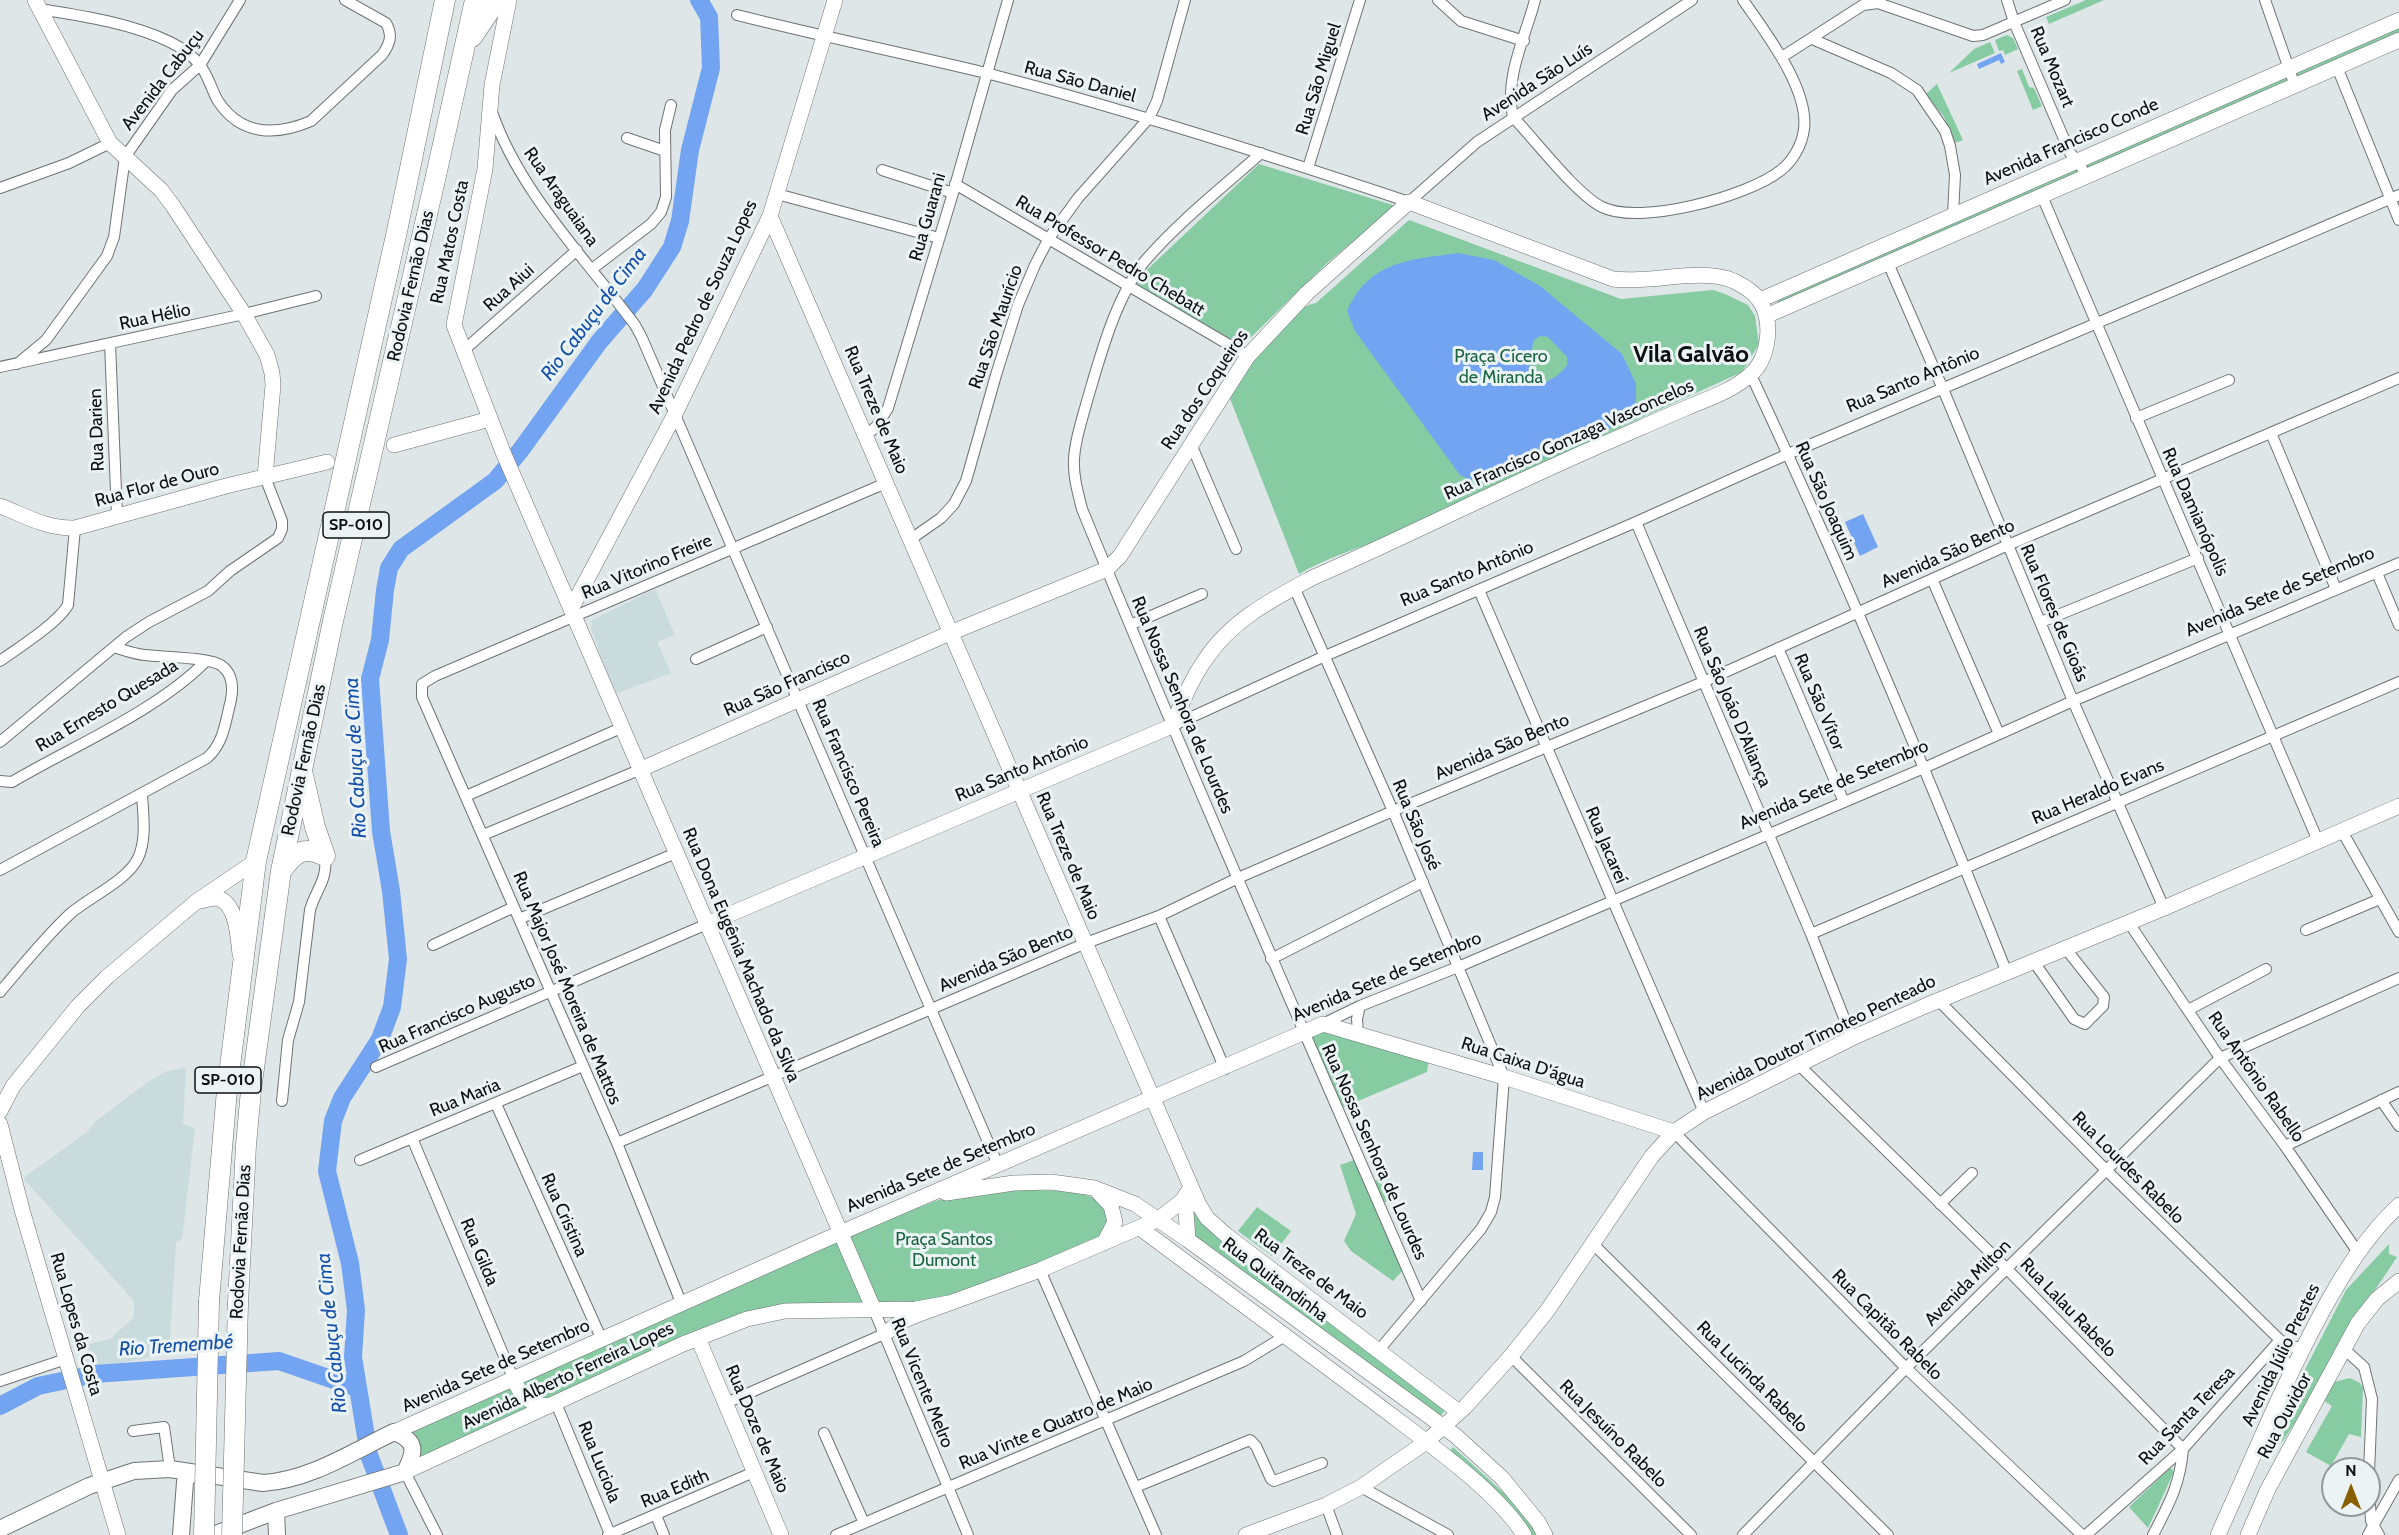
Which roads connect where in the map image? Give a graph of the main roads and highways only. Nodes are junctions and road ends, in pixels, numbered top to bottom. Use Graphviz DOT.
graph roads {
  1 [pos="445,0"];
  2 [pos="475,0"];
  3 [pos="497,0"];
  4 [pos="464,50"];
  5 [pos="302,766"];
  6 [pos="281,871"];
  7 [pos="194,1474"];
  8 [pos="276,1511"];
  9 [pos="0,1529"];
  10 [pos="181,1535"];
  11 [pos="204,1535"];
  12 [pos="213,1535"];
  13 [pos="232,1535"];
  14 [pos="276,1535"];
  1 -- 11 [label="highway, Rodovia Fernão Dias / SP-010, bridge"];
  2 -- 4 [label="highway, Rodovia Fernão Dias / SP-010"];
  3 -- 4 [label="highway"];
  4 -- 5 [label="highway, Rodovia Fernão Dias / SP-010"];
  5 -- 6 [label="highway, Rodovia Fernão Dias / SP-010"];
  5 -- 6 [label="highway"];
  6 -- 13 [label="highway, Rodovia Fernão Dias / SP-010, bridge"];
  7 -- 8 [label="main road, Avenida Alberto Ferreira Lopes"];
  7 -- 9 [label="main road"];
  7 -- 10 [label="main road"];
  8 -- 12 [label="main road, Avenida Alberto Ferreira Lopes"];
  8 -- 14 [label="main road"];
}
